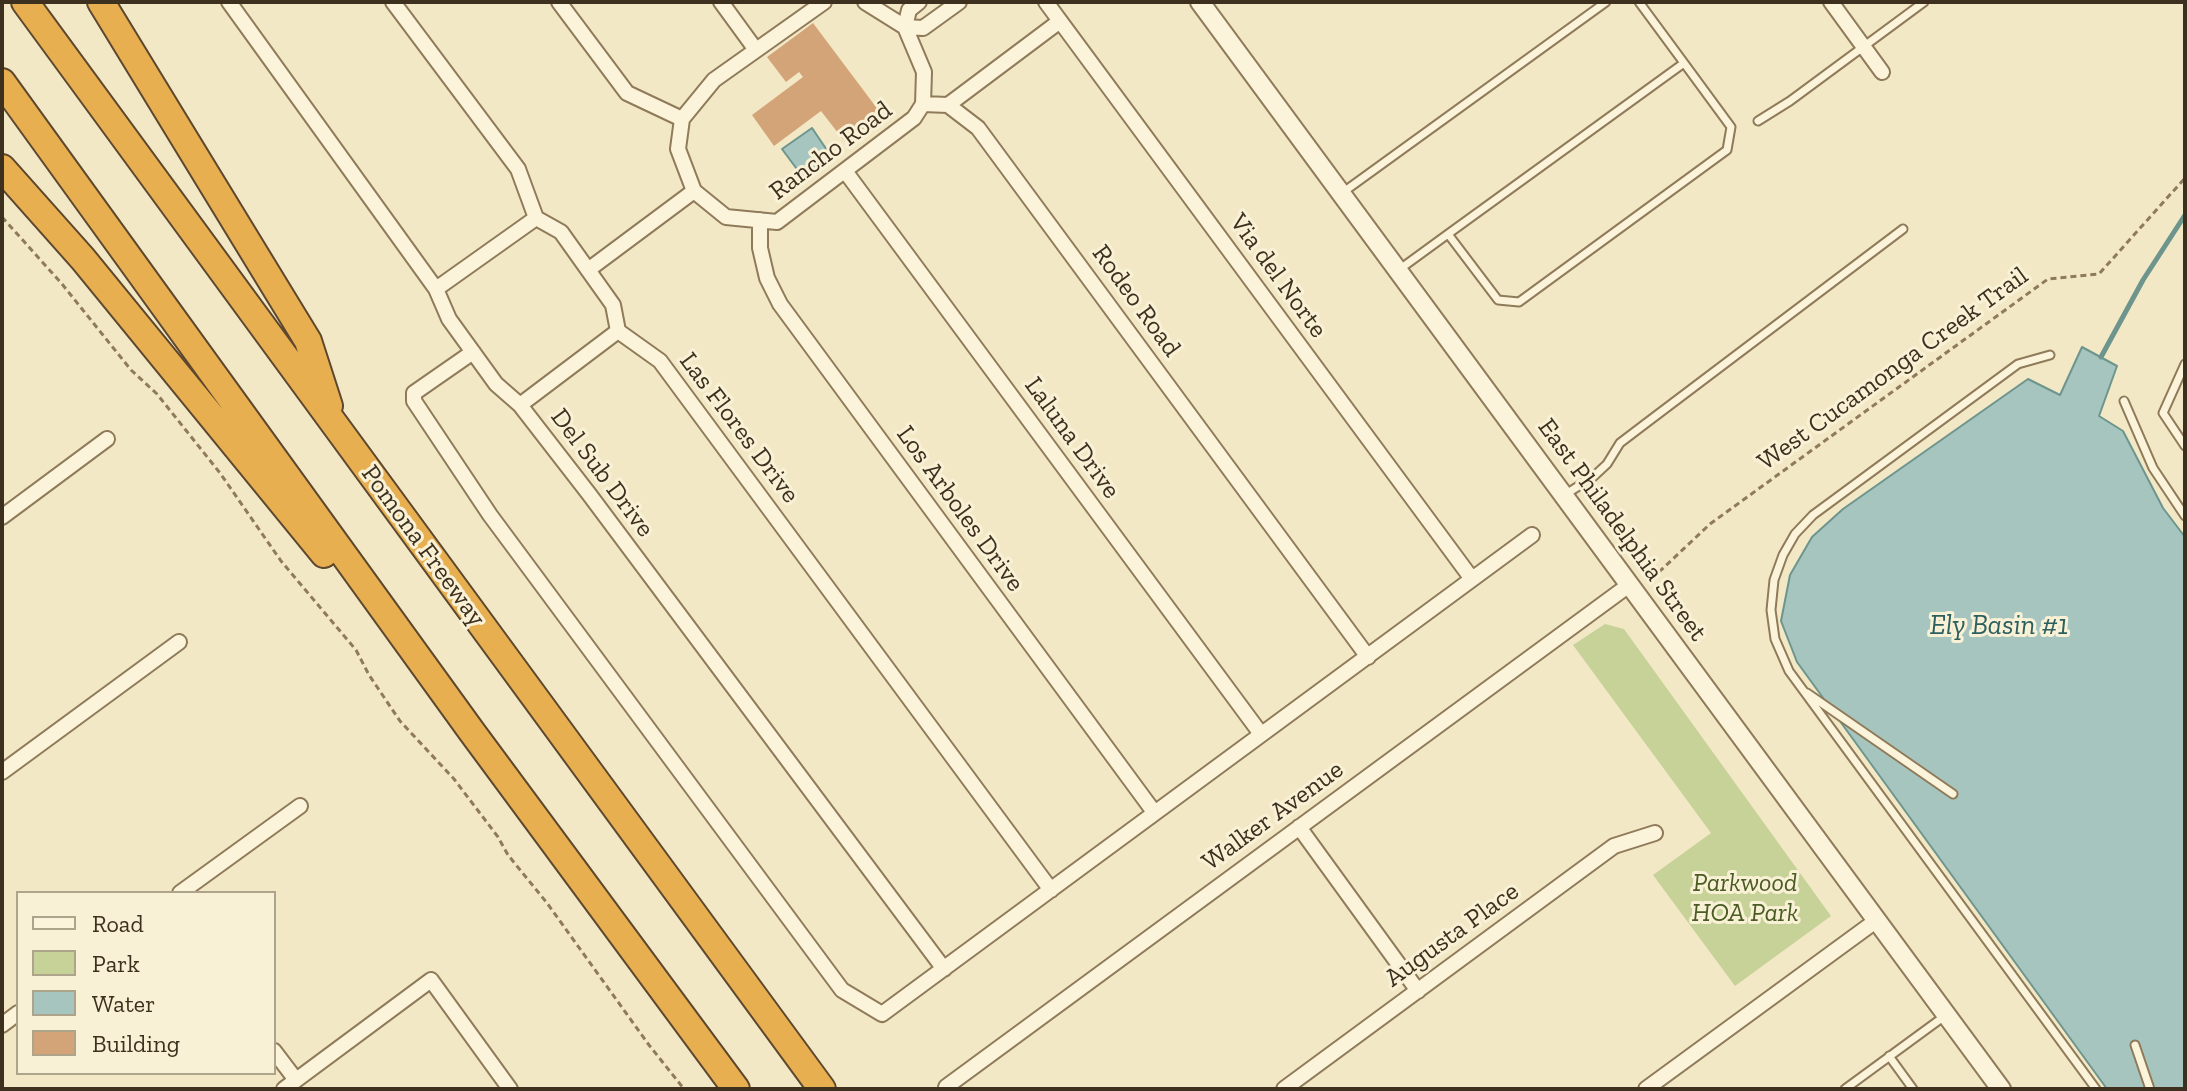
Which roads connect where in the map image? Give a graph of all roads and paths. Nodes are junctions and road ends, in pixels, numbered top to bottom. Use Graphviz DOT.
graph roads {
  1 [pos="25,2"];
  2 [pos="101,2"];
  3 [pos="229,2"];
  4 [pos="393,2"];
  5 [pos="559,2"];
  6 [pos="721,2"];
  7 [pos="824,2"];
  8 [pos="865,2"];
  9 [pos="919,2"];
  10 [pos="959,2"];
  11 [pos="1046,2"];
  12 [pos="1200,2"];
  13 [pos="1606,2"];
  14 [pos="1639,2"];
  15 [pos="1831,2"];
  16 [pos="1924,2"];
  17 [pos="1060,21"];
  18 [pos="905,27"];
  19 [pos="1863,46"];
  20 [pos="756,50"];
  21 [pos="1684,63"];
  22 [pos="1882,72"];
  23 [pos="2,82"];
  24 [pos="923,104"];
  25 [pos="948,105"];
  26 [pos="682,119"];
  27 [pos="1758,121"];
  28 [pos="2,168"];
  29 [pos="845,171"];
  30 [pos="2185,178"];
  31 [pos="694,191"];
  32 [pos="1341,193"];
  33 [pos="2,217"];
  34 [pos="536,218"];
  35 [pos="760,220"];
  36 [pos="1903,229"];
  37 [pos="1448,234"];
  38 [pos="588,270"];
  39 [pos="1398,270"];
  40 [pos="436,289"];
  41 [pos="618,331"];
  42 [pos="473,352"];
  43 [pos="2050,355"];
  44 [pos="2185,364"];
  45 [pos="2124,401"];
  46 [pos="520,405"];
  47 [pos="336,429"];
  48 [pos="107,439"];
  49 [pos="2185,446"];
  50 [pos="1564,496"];
  51 [pos="2182,513"];
  52 [pos="2,517"];
  53 [pos="2185,525"];
  54 [pos="1532,535"];
  55 [pos="1659,572"];
  56 [pos="1472,579"];
  57 [pos="1629,585"];
  58 [pos="179,642"];
  59 [pos="1368,657"];
  60 [pos="1802,690"];
  61 [pos="472,732"];
  62 [pos="1261,734"];
  63 [pos="3,771"];
  64 [pos="1953,794"];
  65 [pos="300,806"];
  66 [pos="1154,812"];
  67 [pos="1299,827"];
  68 [pos="1655,833"];
  69 [pos="1051,890"];
  70 [pos="183,891"];
  71 [pos="1877,920"];
  72 [pos="944,969"];
  73 [pos="1418,991"];
  74 [pos="1946,1014"];
  75 [pos="2135,1045"];
  76 [pos="276,1055"];
  77 [pos="1889,1056"];
  78 [pos="290,1085"];
  79 [pos="946,1087"];
  80 [pos="510,1089"];
  81 [pos="684,1089"];
  82 [pos="736,1089"];
  83 [pos="822,1089"];
  84 [pos="1284,1089"];
  85 [pos="1646,1089"];
  86 [pos="1845,1089"];
  87 [pos="1913,1089"];
  88 [pos="2001,1089"];
  89 [pos="2096,1089"];
  90 [pos="2150,1089"];
  1 -- 47 [label="highway, Pomona Freeway"];
  2 -- 47 [label="highway"];
  3 -- 40 [label="street, Del Sub Drive"];
  4 -- 34 [label="street"];
  5 -- 26 [label="street"];
  6 -- 20 [label="street"];
  7 -- 20 [label="street"];
  8 -- 18 [label="street"];
  9 -- 18 [label="street"];
  10 -- 18 [label="street"];
  11 -- 17 [label="street, Via del Norte"];
  12 -- 32 [label="street, East Philadelphia Street"];
  13 -- 32 [label="lane"];
  14 -- 21 [label="lane"];
  15 -- 19 [label="street"];
  16 -- 19 [label="lane"];
  17 -- 25 [label="street"];
  17 -- 56 [label="street, Via del Norte"];
  18 -- 24 [label="street"];
  19 -- 22 [label="street"];
  19 -- 27 [label="lane"];
  20 -- 26 [label="street"];
  21 -- 37 [label="lane"];
  21 -- 37 [label="lane"];
  23 -- 61 [label="highway"];
  24 -- 25 [label="street"];
  24 -- 29 [label="street, Rancho Road"];
  25 -- 59 [label="street, Rodeo Road"];
  26 -- 31 [label="street"];
  28 -- 61 [label="highway"];
  29 -- 35 [label="street, Rancho Road"];
  29 -- 62 [label="street, Laluna Drive"];
  30 -- 55 [label="path, West Cucamonga Creek Trail"];
  31 -- 35 [label="street, Rancho Road"];
  31 -- 38 [label="street"];
  32 -- 39 [label="street, East Philadelphia Street"];
  33 -- 81 [label="path"];
  34 -- 38 [label="street"];
  34 -- 40 [label="street"];
  35 -- 66 [label="street, Los Arboles Drive"];
  36 -- 50 [label="lane"];
  37 -- 39 [label="lane"];
  38 -- 41 [label="street"];
  39 -- 50 [label="street, East Philadelphia Street"];
  40 -- 42 [label="street, Del Sub Drive"];
  41 -- 46 [label="street"];
  41 -- 69 [label="street, Las Flores Drive"];
  42 -- 46 [label="street, Del Sub Drive"];
  42 -- 72 [label="street"];
  43 -- 60 [label="lane"];
  44 -- 49 [label="lane"];
  45 -- 51 [label="lane"];
  46 -- 72 [label="street, Del Sub Drive"];
  47 -- 83 [label="highway, Pomona Freeway"];
  48 -- 52 [label="street"];
  50 -- 57 [label="street, East Philadelphia Street"];
  51 -- 53 [label="lane"];
  54 -- 56 [label="street"];
  56 -- 59 [label="street"];
  57 -- 67 [label="street, Walker Avenue"];
  57 -- 71 [label="street, East Philadelphia Street"];
  58 -- 63 [label="street"];
  59 -- 62 [label="street"];
  60 -- 64 [label="lane"];
  60 -- 89 [label="lane"];
  61 -- 82 [label="highway"];
  62 -- 66 [label="street"];
  65 -- 70 [label="street"];
  66 -- 69 [label="street"];
  67 -- 73 [label="street"];
  67 -- 79 [label="street, Walker Avenue"];
  68 -- 73 [label="street, Augusta Place"];
  69 -- 72 [label="street"];
  71 -- 74 [label="street, East Philadelphia Street"];
  71 -- 85 [label="street"];
  73 -- 84 [label="street, Augusta Place"];
  74 -- 77 [label="lane"];
  74 -- 88 [label="street, East Philadelphia Street"];
  75 -- 90 [label="lane"];
  76 -- 78 [label="street"];
  77 -- 86 [label="lane"];
  77 -- 87 [label="lane"];
  78 -- 80 [label="street"];
}
